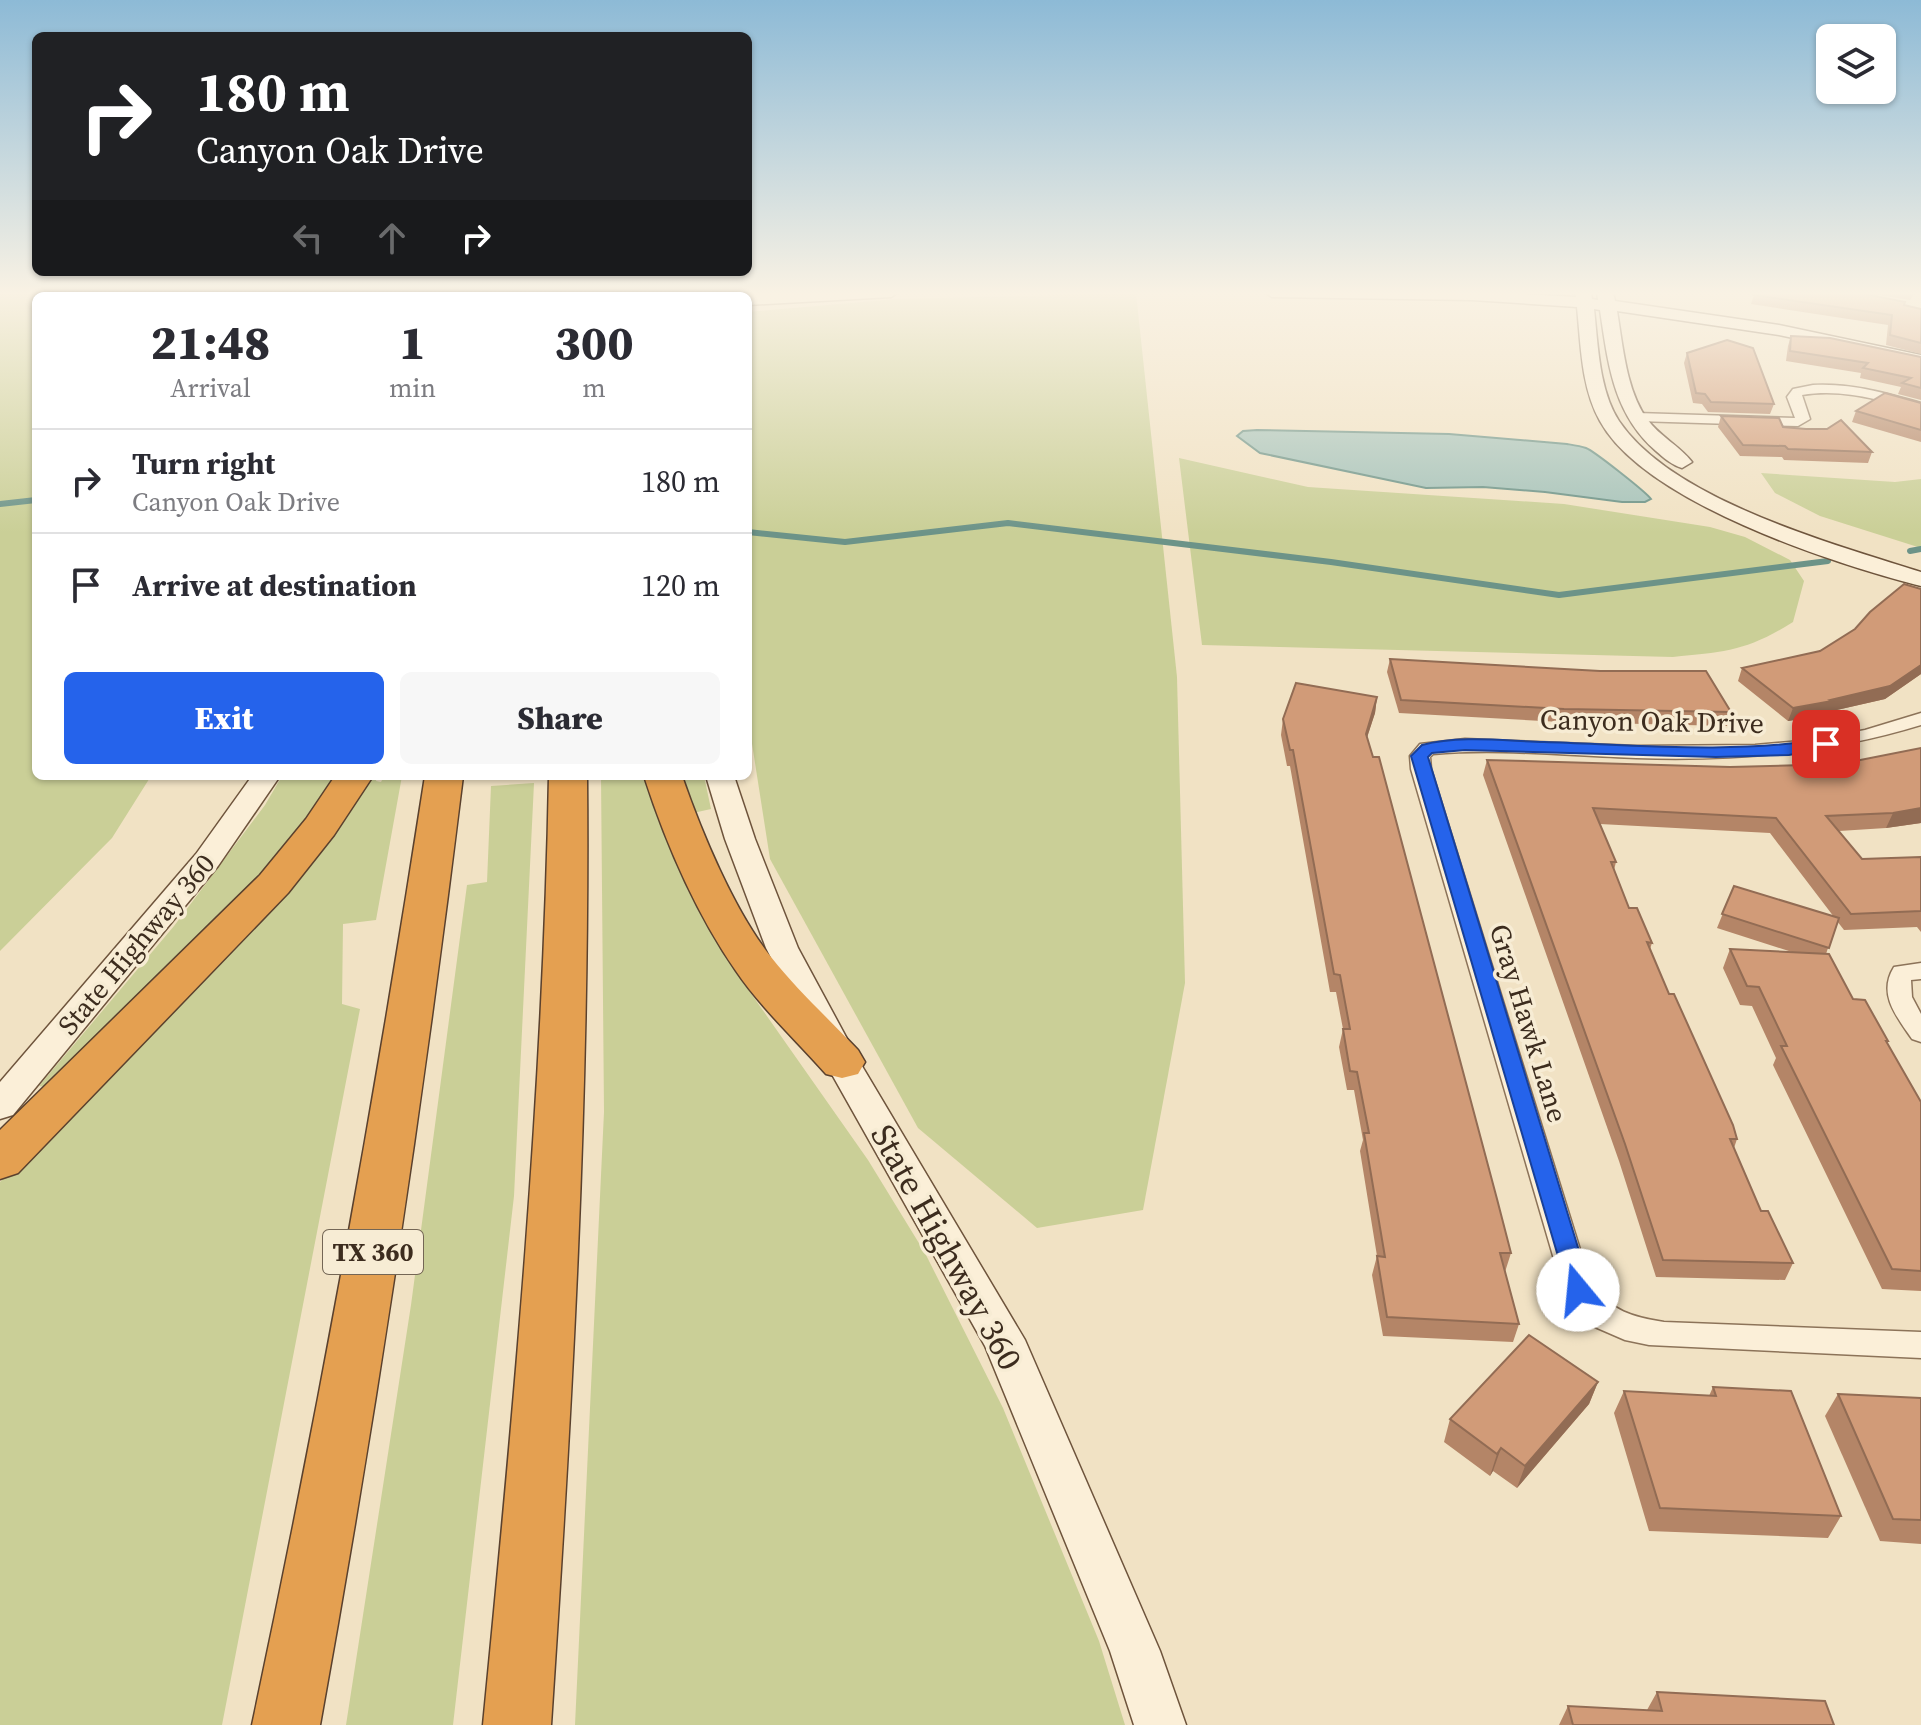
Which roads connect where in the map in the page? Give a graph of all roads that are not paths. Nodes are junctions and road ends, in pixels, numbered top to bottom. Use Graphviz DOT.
graph roads {
  1 [pos="1596,372"];
  2 [pos="1623,372"];
  3 [pos="1921,407"];
  4 [pos="1637,417"];
  5 [pos="1921,565"];
  6 [pos="1921,579"];
  7 [pos="1921,719"];
  8 [pos="1427,748"];
  9 [pos="263,780"];
  10 [pos="351,780"];
  11 [pos="443,780"];
  12 [pos="568,780"];
  13 [pos="664,780"];
  14 [pos="721,780"];
  15 [pos="1921,971"];
  16 [pos="1921,1033"];
  17 [pos="842,1062"];
  18 [pos="0,1106"];
  19 [pos="0,1160"];
  20 [pos="1921,1345"];
  21 [pos="286,1725"];
  22 [pos="517,1725"];
  23 [pos="1160,1725"];
  1 -- 6 [label="main road"];
  2 -- 4 [label="main road"];
  3 -- 4 [label="street"];
  4 -- 5 [label="main road"];
  7 -- 8 [label="street, Canyon Oak Drive"];
  8 -- 20 [label="street, Gray Hawk Lane"];
  9 -- 18 [label="main road, State Highway 360"];
  10 -- 19 [label="highway"];
  11 -- 21 [label="highway, TX 360"];
  12 -- 22 [label="highway"];
  13 -- 17 [label="highway"];
  14 -- 17 [label="main road, State Highway 360"];
  15 -- 16 [label="street"];
  17 -- 23 [label="main road, State Highway 360"];
}
